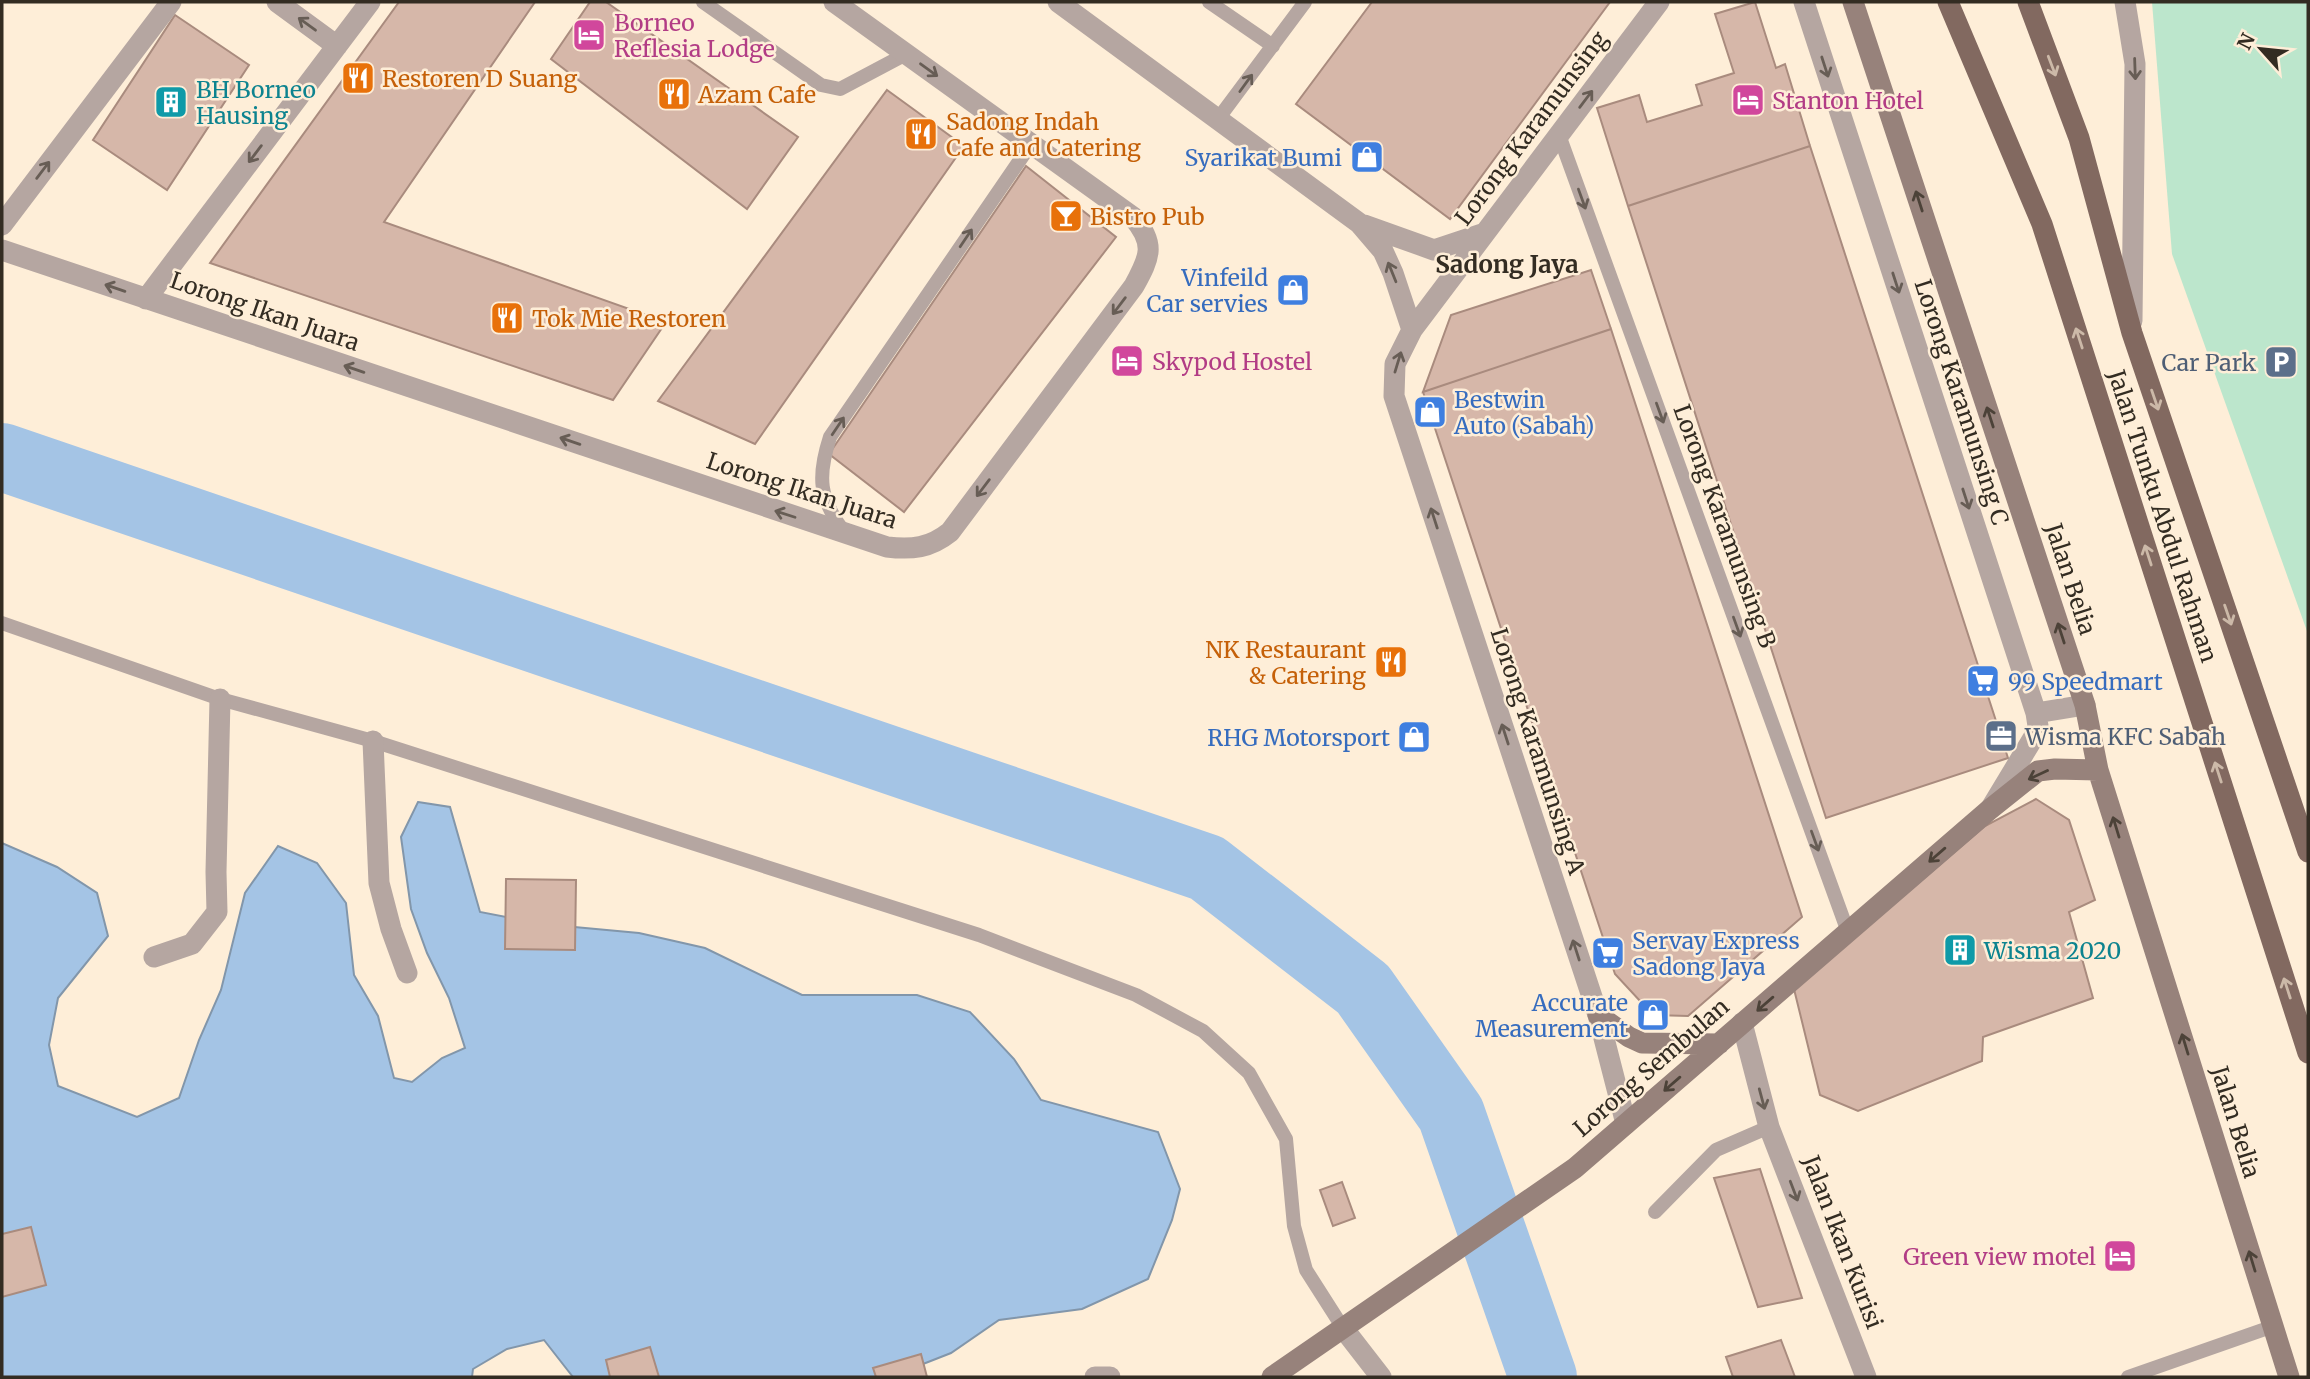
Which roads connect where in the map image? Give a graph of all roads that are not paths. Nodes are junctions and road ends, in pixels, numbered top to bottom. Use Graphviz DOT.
graph roads {
  1 [pos="171,2"];
  2 [pos="277,2"];
  3 [pos="370,2"];
  4 [pos="703,2"];
  5 [pos="834,2"];
  6 [pos="1058,2"];
  7 [pos="1209,2"];
  8 [pos="1305,2"];
  9 [pos="1659,2"];
  10 [pos="1804,2"];
  11 [pos="1853,2"];
  12 [pos="1948,2"];
  13 [pos="2028,2"];
  14 [pos="2125,2"];
  15 [pos="337,46"];
  16 [pos="1273,46"];
  17 [pos="906,54"];
  18 [pos="1218,120"];
  19 [pos="1559,135"];
  20 [pos="1031,144"];
  21 [pos="1359,223"];
  22 [pos="2,225"];
  23 [pos="1485,233"];
  24 [pos="2,250"];
  25 [pos="146,299"];
  26 [pos="1412,330"];
  27 [pos="2132,333"];
  28 [pos="1394,396"];
  29 [pos="845,533"];
  30 [pos="2,623"];
  31 [pos="220,699"];
  32 [pos="2085,705"];
  33 [pos="2036,713"];
  34 [pos="373,741"];
  35 [pos="2098,770"];
  36 [pos="1989,810"];
  37 [pos="2308,852"];
  38 [pos="1848,932"];
  39 [pos="154,957"];
  40 [pos="407,973"];
  41 [pos="1598,1015"];
  42 [pos="1742,1023"];
  43 [pos="1719,1044"];
  44 [pos="2308,1053"];
  45 [pos="1626,1124"];
  46 [pos="1769,1127"];
  47 [pos="1655,1212"];
  48 [pos="2271,1327"];
  49 [pos="1343,1328"];
  50 [pos="1095,1377"];
  51 [pos="1110,1377"];
  52 [pos="1272,1377"];
  53 [pos="1381,1377"];
  54 [pos="1866,1377"];
  55 [pos="2128,1377"];
  56 [pos="2289,1377"];
  22 -- 1 [label="street, one-way"];
  15 -- 2 [label="street, one-way"];
  3 -- 15 [label="street"];
  4 -- 17 [label="lane"];
  5 -- 17 [label="street, Lorong Ikan Juara"];
  6 -- 18 [label="street"];
  7 -- 16 [label="lane"];
  8 -- 16 [label="lane"];
  19 -- 9 [label="street, Lorong Karamunsing, one-way"];
  10 -- 33 [label="street, Lorong Karamunsing C, one-way"];
  32 -- 11 [label="street, Jalan Belia, one-way"];
  44 -- 12 [label="main road, Jalan Tunku Abdul Rahman, one-way"];
  13 -- 27 [label="main road, Jalan Tunku Abdul Rahman, one-way"];
  14 -- 27 [label="street, one-way"];
  15 -- 25 [label="street, one-way"];
  18 -- 16 [label="lane, one-way"];
  17 -- 20 [label="street, Lorong Ikan Juara, one-way"];
  18 -- 21 [label="street"];
  19 -- 23 [label="street, Lorong Karamunsing"];
  19 -- 38 [label="lane, Lorong Karamunsing B, one-way"];
  29 -- 20 [label="lane, one-way"];
  20 -- 29 [label="street, Lorong Ikan Juara, one-way"];
  21 -- 23 [label="street"];
  26 -- 21 [label="street, one-way"];
  23 -- 26 [label="street, Lorong Karamunsing"];
  25 -- 24 [label="street, Lorong Ikan Juara, one-way"];
  29 -- 25 [label="street, Lorong Ikan Juara, one-way"];
  28 -- 26 [label="street, Lorong Karamunsing, one-way"];
  27 -- 37 [label="main road, Jalan Tunku Abdul Rahman, one-way"];
  41 -- 28 [label="street, Lorong Karamunsing A, one-way"];
  30 -- 31 [label="lane"];
  31 -- 34 [label="lane"];
  31 -- 39 [label="street"];
  32 -- 33 [label="street"];
  32 -- 35 [label="street, Jalan Belia"];
  33 -- 36 [label="street"];
  34 -- 40 [label="street"];
  34 -- 49 [label="lane"];
  35 -- 36 [label="street, Lorong Sembulan, one-way"];
  48 -- 35 [label="street, Jalan Belia, one-way"];
  36 -- 38 [label="street, Lorong Sembulan, one-way"];
  38 -- 42 [label="street, Lorong Sembulan, one-way"];
  41 -- 43 [label="street"];
  41 -- 45 [label="street, Lorong Karamunsing A"];
  42 -- 43 [label="street, Lorong Sembulan"];
  42 -- 46 [label="street, Jalan Ikan Kurisi, one-way"];
  43 -- 45 [label="street, Lorong Sembulan, one-way"];
  45 -- 49 [label="street, Lorong Sembulan"];
  46 -- 47 [label="lane"];
  46 -- 54 [label="street, Jalan Ikan Kurisi, one-way"];
  48 -- 55 [label="lane"];
  48 -- 56 [label="street, Jalan Belia"];
  49 -- 52 [label="street, Lorong Sembulan"];
  49 -- 53 [label="street"];
  50 -- 51 [label="street"];
}
